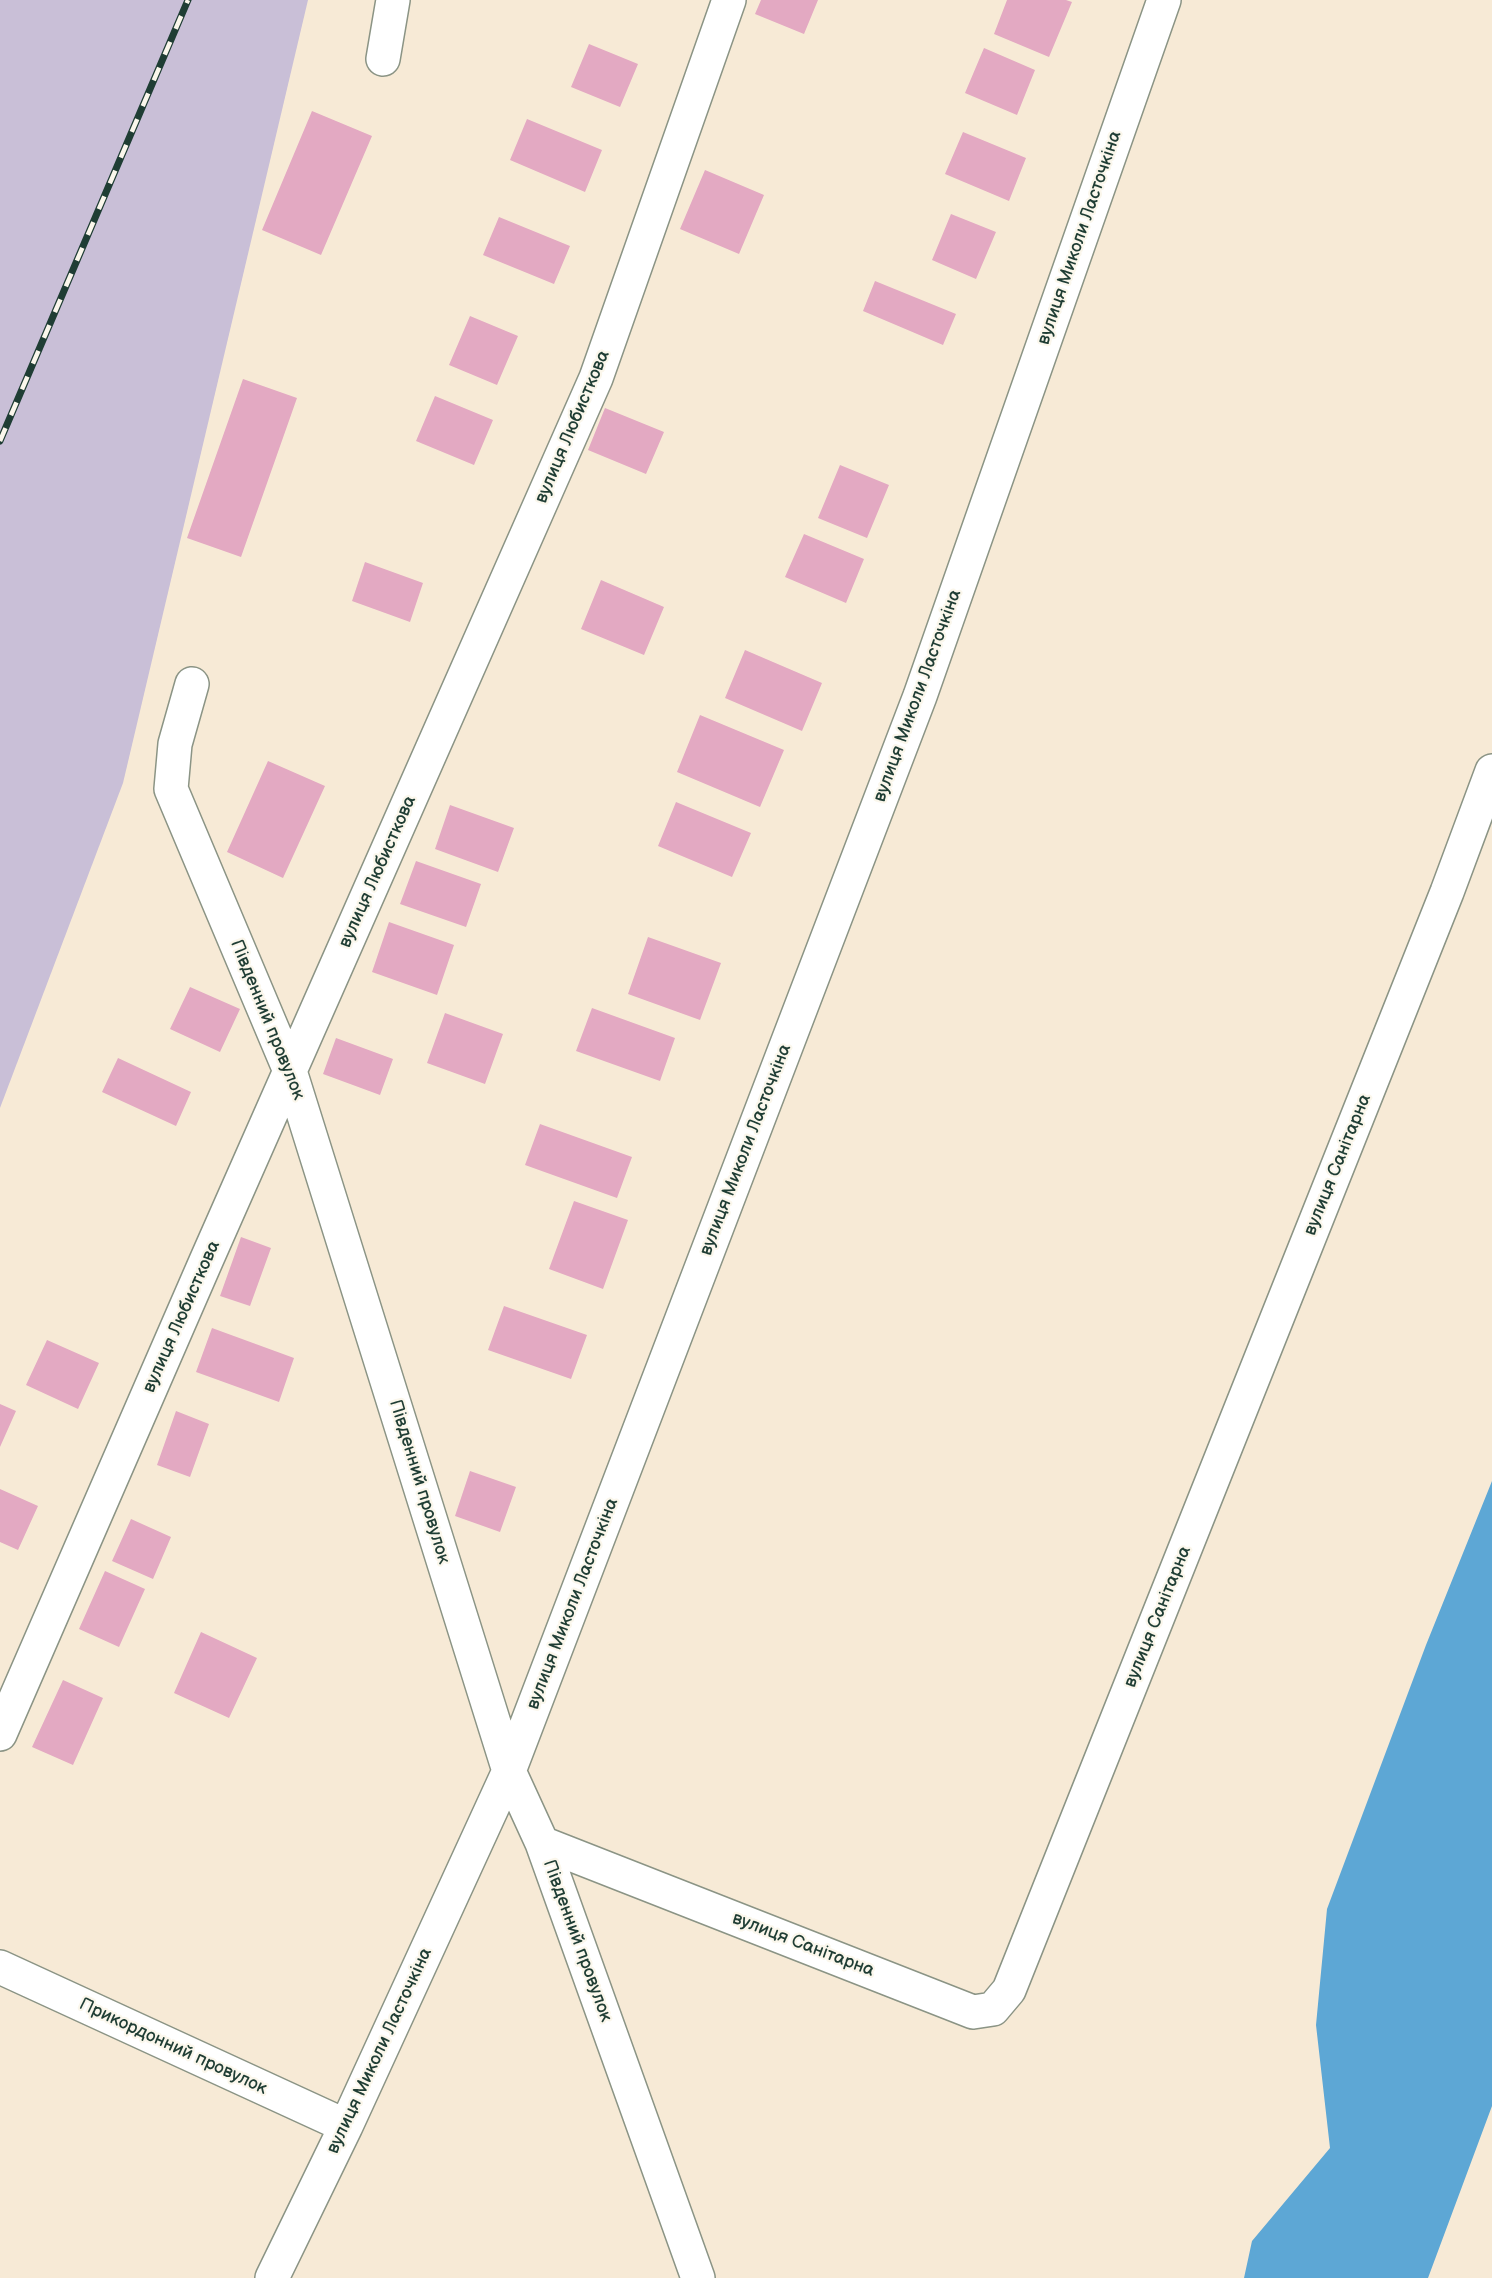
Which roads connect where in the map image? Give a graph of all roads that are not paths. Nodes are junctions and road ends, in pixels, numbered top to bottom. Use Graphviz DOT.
graph roads {
  1 [pos="393,0"];
  2 [pos="729,0"];
  3 [pos="1164,0"];
  4 [pos="383,59"];
  5 [pos="192,684"];
  6 [pos="1492,771"];
  7 [pos="290,1071"];
  8 [pos="0,1734"];
  9 [pos="509,1771"];
  10 [pos="542,1843"];
  11 [pos="0,1968"];
  12 [pos="346,2126"];
  13 [pos="272,2278"];
  14 [pos="698,2278"];
  1 -- 4 [label="street"];
  2 -- 7 [label="street, вулиця Любисткова"];
  3 -- 9 [label="street, вулиця Миколи Ласточкіна"];
  5 -- 7 [label="street, Південний провулок"];
  6 -- 10 [label="street, вулиця Санітарна"];
  7 -- 8 [label="street, вулиця Любисткова"];
  7 -- 9 [label="street, Південний провулок"];
  9 -- 10 [label="street, Південний провулок"];
  9 -- 12 [label="street, вулиця Миколи Ласточкіна"];
  10 -- 14 [label="street, Південний провулок"];
  11 -- 12 [label="street, Прикордонний провулок"];
  12 -- 13 [label="street, вулиця Миколи Ласточкіна"];
}
